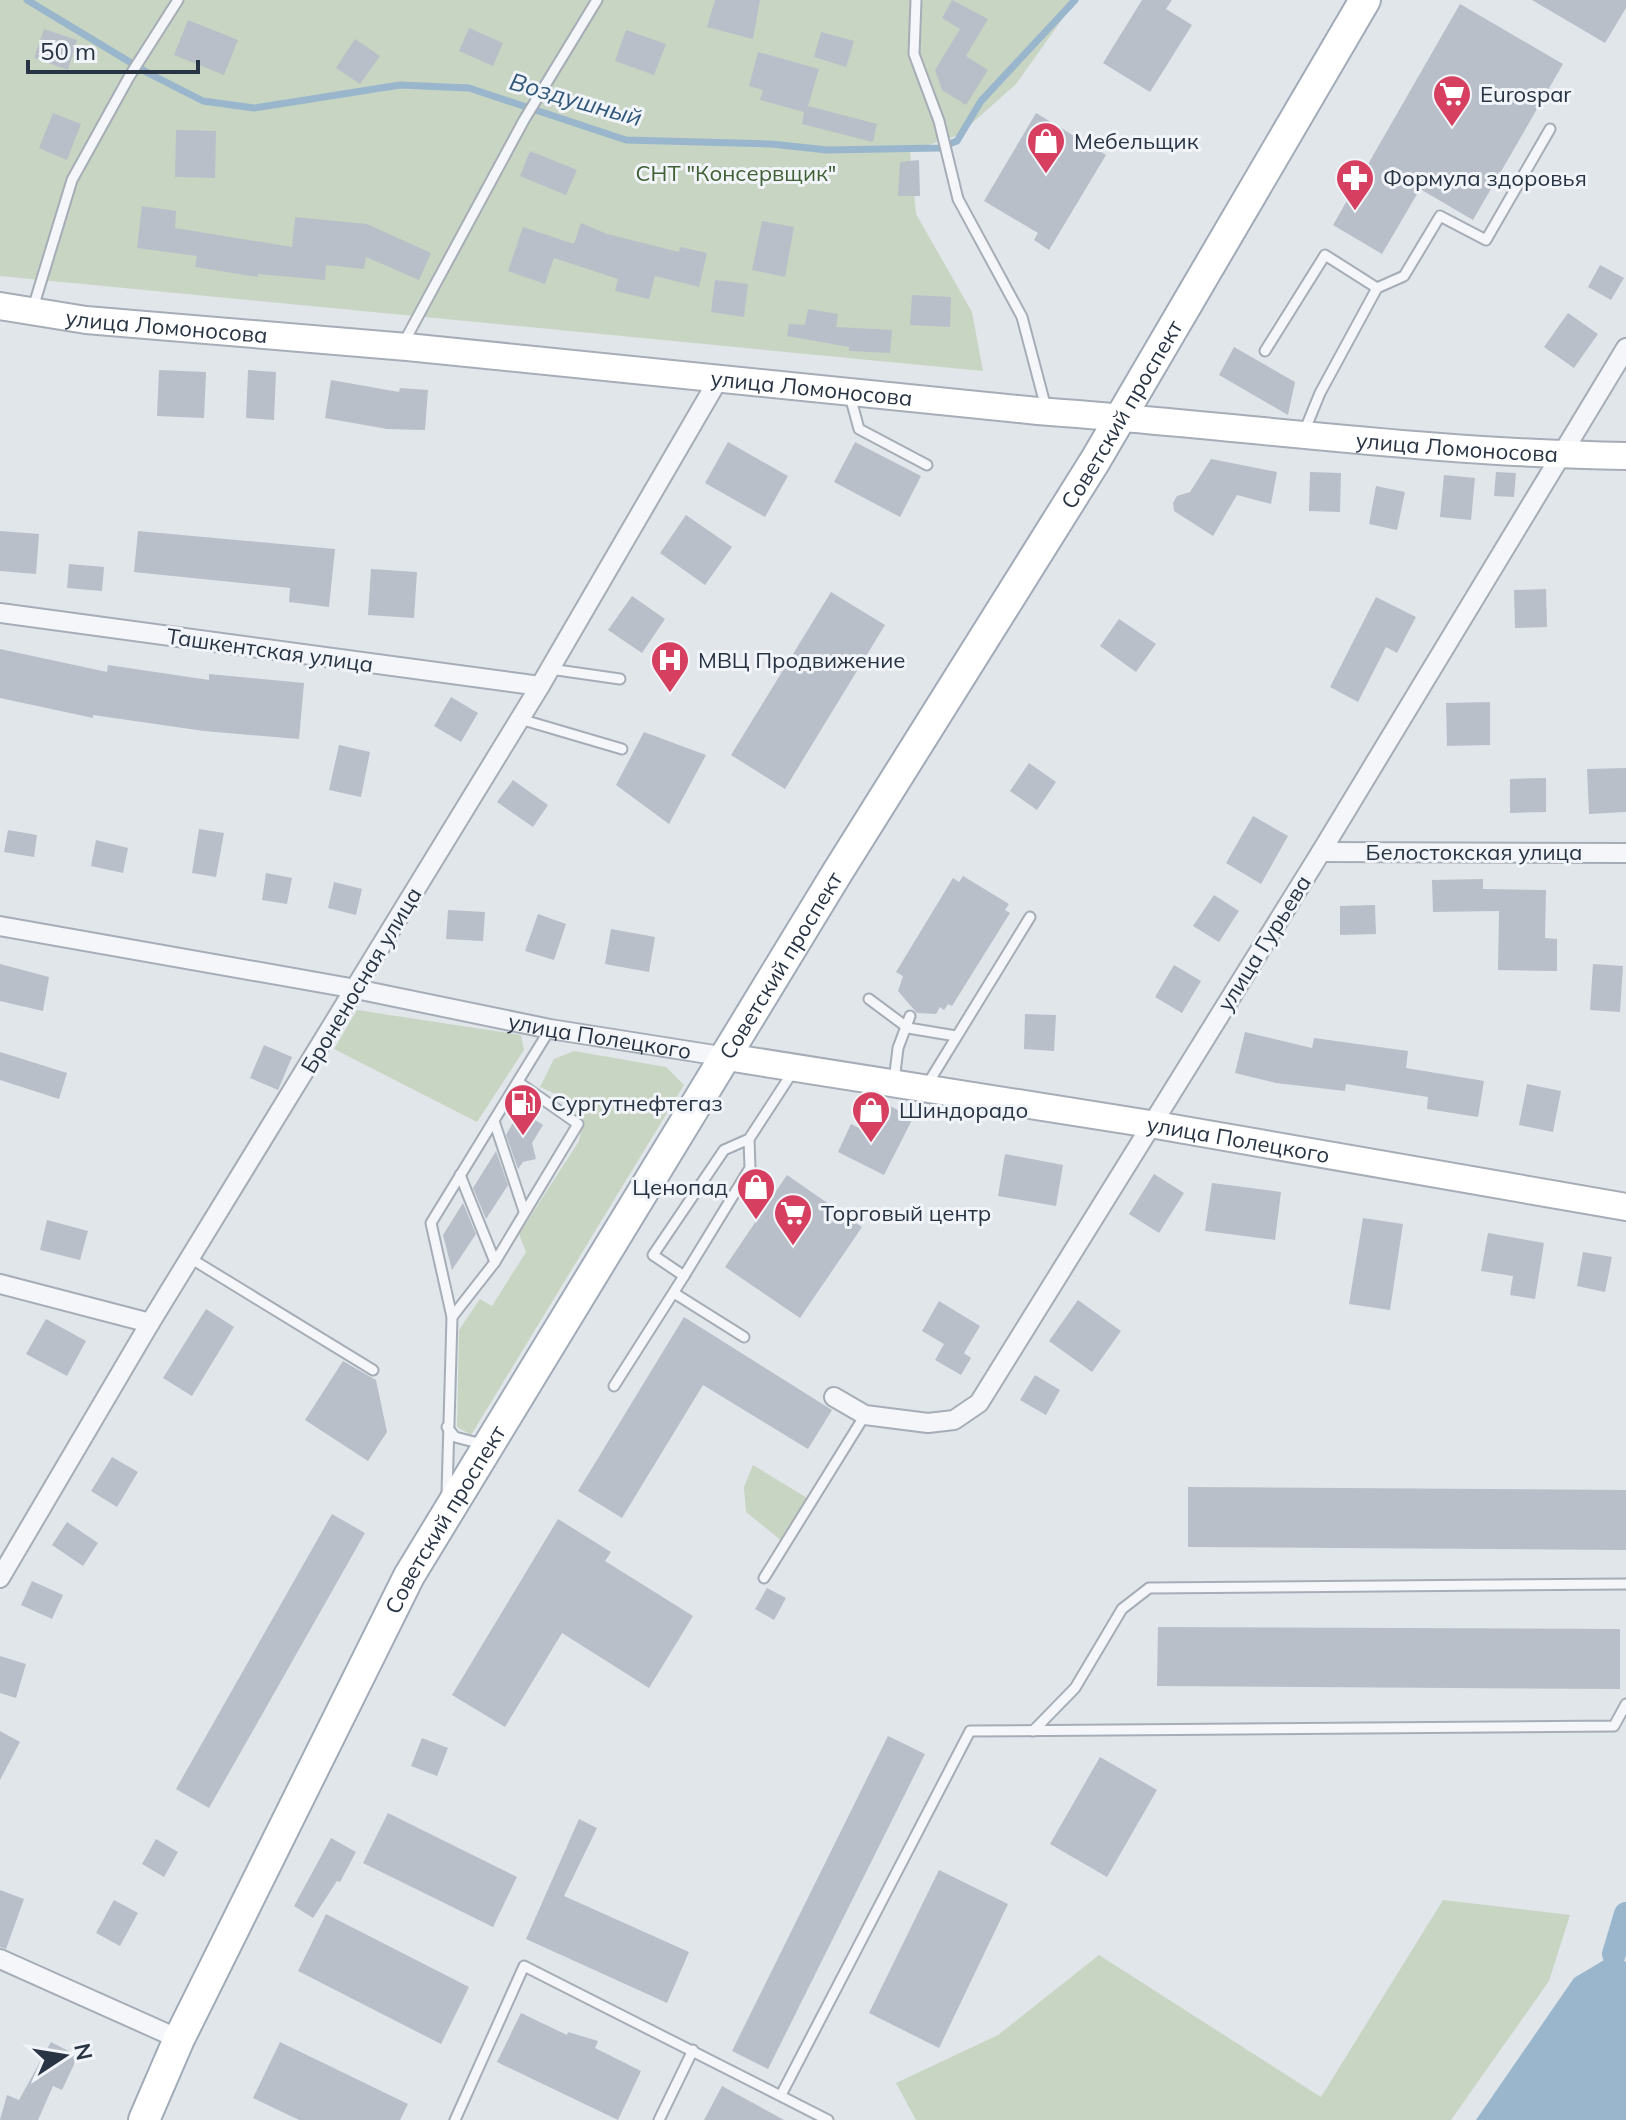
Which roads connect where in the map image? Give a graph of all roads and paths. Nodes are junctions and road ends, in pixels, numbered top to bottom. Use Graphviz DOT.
graph roads {
  1 [pos="178,0"];
  2 [pos="597,0"];
  3 [pos="916,0"];
  4 [pos="1365,0"];
  5 [pos="1550,129"];
  6 [pos="1377,288"];
  7 [pos="0,306"];
  8 [pos="33,308"];
  9 [pos="402,347"];
  10 [pos="1626,348"];
  11 [pos="1265,351"];
  12 [pos="718,380"];
  13 [pos="849,392"];
  14 [pos="1047,411"];
  15 [pos="1121,415"];
  16 [pos="1303,436"];
  17 [pos="1563,455"];
  18 [pos="1626,456"];
  19 [pos="927,465"];
  20 [pos="0,613"];
  21 [pos="550,669"];
  22 [pos="620,679"];
  23 [pos="540,686"];
  24 [pos="520,719"];
  25 [pos="622,749"];
  26 [pos="1321,852"];
  27 [pos="1626,853"];
  28 [pos="1030,917"];
  29 [pos="0,926"];
  30 [pos="356,989"];
  31 [pos="869,999"];
  32 [pos="910,1016"];
  33 [pos="904,1026"];
  34 [pos="550,1029"];
  35 [pos="956,1036"];
  36 [pos="727,1057"];
  37 [pos="797,1066"];
  38 [pos="894,1081"];
  39 [pos="518,1082"];
  40 [pos="925,1087"];
  41 [pos="494,1121"];
  42 [pos="1150,1124"];
  43 [pos="749,1139"];
  44 [pos="460,1175"];
  45 [pos="1626,1207"];
  46 [pos="524,1211"];
  47 [pos="190,1258"];
  48 [pos="495,1262"];
  49 [pos="684,1276"];
  50 [pos="0,1284"];
  51 [pos="674,1293"];
  52 [pos="452,1317"];
  53 [pos="150,1323"];
  54 [pos="744,1337"];
  55 [pos="373,1370"];
  56 [pos="614,1386"];
  57 [pos="834,1397"];
  58 [pos="865,1415"];
  59 [pos="447,1427"];
  60 [pos="488,1445"];
  61 [pos="447,1511"];
  62 [pos="1,1571"];
  63 [pos="764,1578"];
  64 [pos="1626,1584"];
  65 [pos="1626,1704"];
  66 [pos="1033,1731"];
  67 [pos="0,1959"];
  68 [pos="179,2039"];
  69 [pos="693,2050"];
  70 [pos="781,2095"];
  71 [pos="144,2120"];
  72 [pos="455,2120"];
  73 [pos="659,2120"];
  74 [pos="828,2120"];
  1 -- 8 [label="lane"];
  2 -- 9 [label="lane"];
  3 -- 14 [label="lane"];
  4 -- 15 [label="main road, Советский проспект"];
  5 -- 6 [label="lane"];
  6 -- 11 [label="lane"];
  6 -- 16 [label="lane"];
  7 -- 8 [label="street, улица Ломоносова"];
  8 -- 9 [label="street, улица Ломоносова"];
  9 -- 12 [label="street, улица Ломоносова"];
  10 -- 17 [label="street, улица Гурьева"];
  12 -- 13 [label="street, улица Ломоносова"];
  12 -- 21 [label="street, Броненосная улица"];
  13 -- 14 [label="street, улица Ломоносова"];
  13 -- 19 [label="lane"];
  14 -- 15 [label="street, улица Ломоносова"];
  15 -- 16 [label="street, улица Ломоносова"];
  15 -- 36 [label="main road, Советский проспект"];
  16 -- 17 [label="street, улица Ломоносова"];
  17 -- 18 [label="street, улица Ломоносова"];
  17 -- 26 [label="street, улица Гурьева"];
  20 -- 23 [label="street, Ташкентская улица"];
  21 -- 22 [label="lane"];
  21 -- 23 [label="street, Броненосная улица"];
  23 -- 24 [label="street, Броненосная улица"];
  24 -- 25 [label="lane"];
  24 -- 30 [label="street, Броненосная улица"];
  26 -- 27 [label="street, Белостокская улица"];
  26 -- 42 [label="street, улица Гурьева"];
  28 -- 35 [label="lane"];
  29 -- 30 [label="street, улица Полецкого"];
  30 -- 34 [label="street, улица Полецкого"];
  30 -- 47 [label="street, Броненосная улица"];
  31 -- 33 [label="lane"];
  32 -- 33 [label="lane"];
  33 -- 35 [label="lane"];
  33 -- 38 [label="lane"];
  34 -- 36 [label="street, улица Полецкого"];
  34 -- 39 [label="lane"];
  35 -- 40 [label="lane"];
  36 -- 37 [label="street, улица Полецкого"];
  36 -- 60 [label="main road, Советский проспект"];
  37 -- 38 [label="street, улица Полецкого"];
  37 -- 43 [label="lane"];
  38 -- 40 [label="street, улица Полецкого"];
  39 -- 41 [label="lane"];
  39 -- 46 [label="lane"];
  40 -- 42 [label="street, улица Полецкого"];
  41 -- 44 [label="lane"];
  41 -- 46 [label="lane"];
  42 -- 45 [label="street, улица Полецкого"];
  42 -- 58 [label="street, улица Гурьева"];
  43 -- 49 [label="lane"];
  43 -- 49 [label="lane"];
  44 -- 48 [label="lane"];
  44 -- 52 [label="lane"];
  46 -- 48 [label="lane"];
  47 -- 53 [label="street, Броненосная улица"];
  47 -- 55 [label="lane"];
  48 -- 52 [label="lane"];
  49 -- 51 [label="lane"];
  50 -- 53 [label="street"];
  51 -- 54 [label="lane"];
  51 -- 56 [label="lane"];
  52 -- 59 [label="lane"];
  53 -- 62 [label="street, Броненосная улица"];
  57 -- 58 [label="street, улица Гурьева"];
  58 -- 63 [label="lane"];
  59 -- 60 [label="lane"];
  59 -- 61 [label="lane"];
  60 -- 61 [label="main road, Советский проспект"];
  61 -- 68 [label="main road, Советский проспект"];
  64 -- 66 [label="lane"];
  65 -- 66 [label="lane"];
  66 -- 70 [label="lane"];
  67 -- 68 [label="street"];
  68 -- 71 [label="main road, Советский проспект"];
  69 -- 70 [label="lane"];
  69 -- 72 [label="lane"];
  69 -- 73 [label="lane"];
  70 -- 74 [label="lane"];
}
